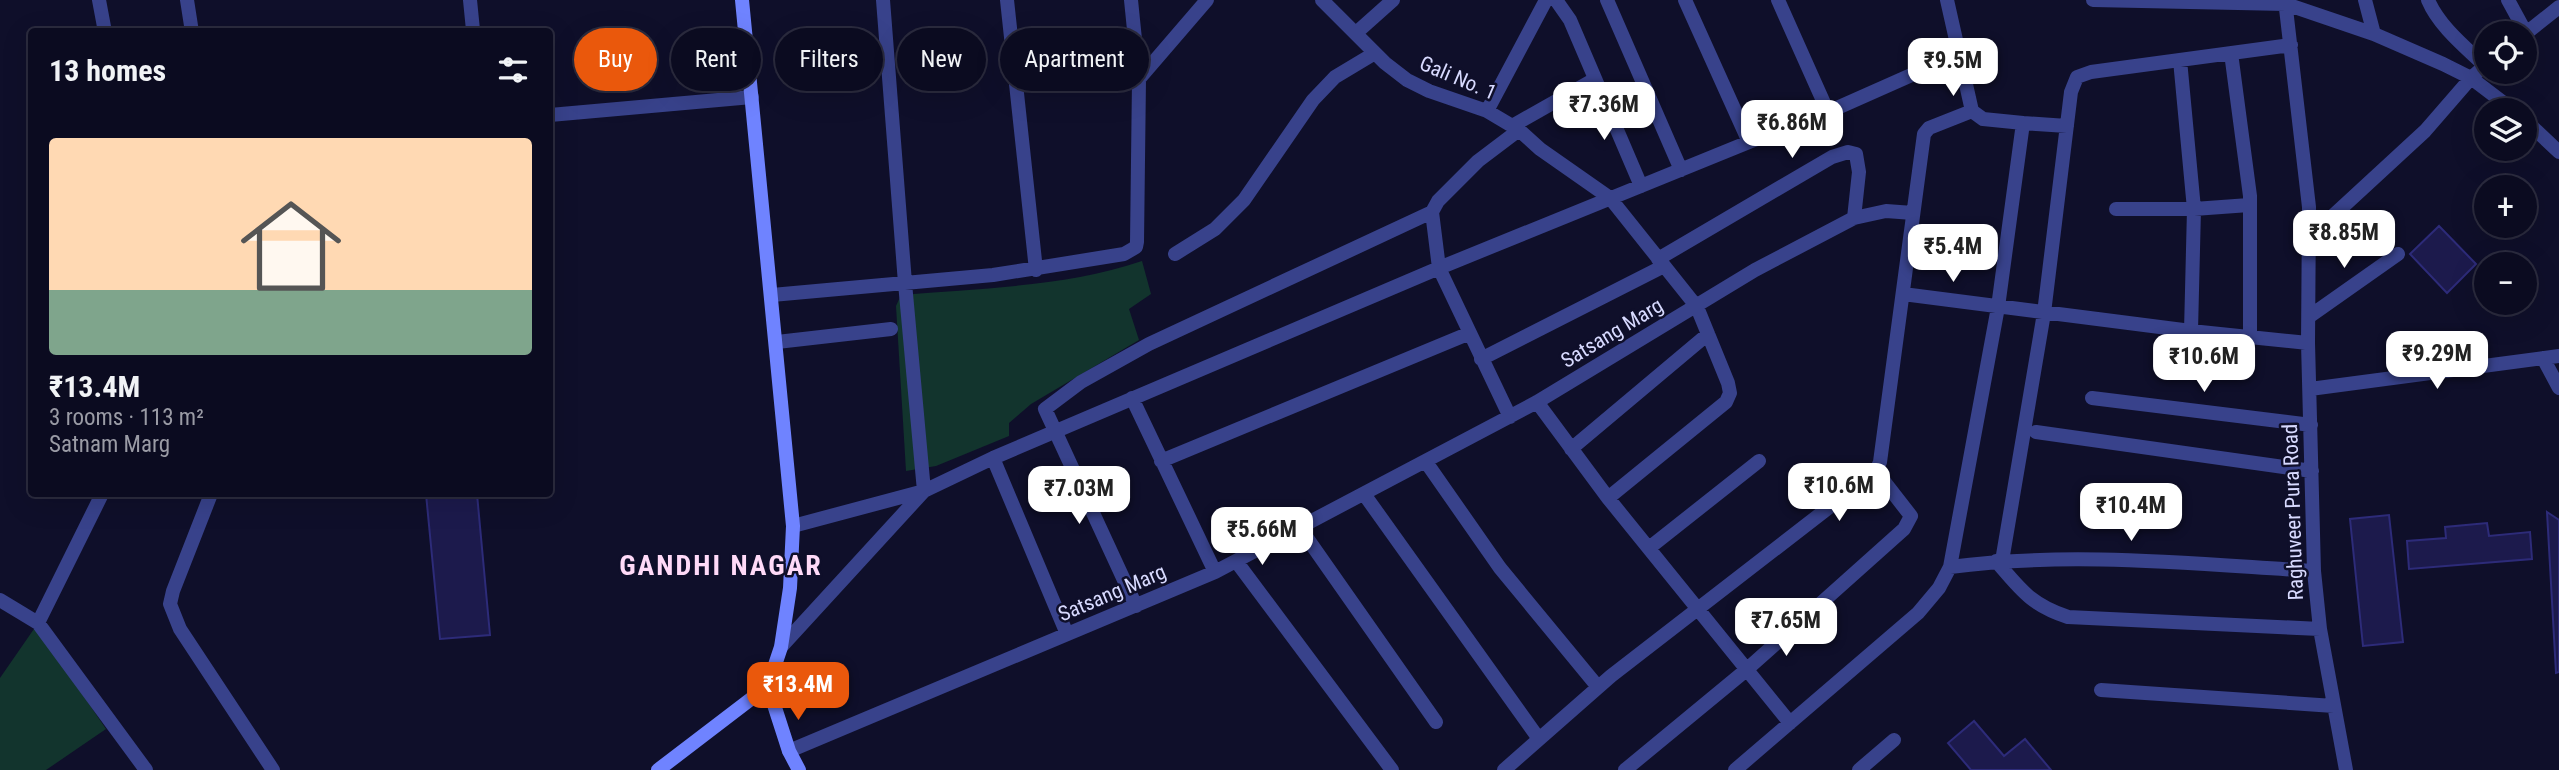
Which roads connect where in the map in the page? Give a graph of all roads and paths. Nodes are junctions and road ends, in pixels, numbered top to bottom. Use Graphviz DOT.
graph roads {
  1 [pos="99,0"];
  2 [pos="187,0"];
  3 [pos="470,0"];
  4 [pos="742,0"];
  5 [pos="883,0"];
  6 [pos="1007,0"];
  7 [pos="1131,0"];
  8 [pos="1207,0"];
  9 [pos="1322,0"];
  10 [pos="1392,0"];
  11 [pos="1546,0"];
  12 [pos="1556,0"];
  13 [pos="1607,0"];
  14 [pos="1685,0"];
  15 [pos="1778,0"];
  16 [pos="1947,0"];
  17 [pos="2093,0"];
  18 [pos="2365,0"];
  19 [pos="2428,0"];
  20 [pos="2508,0"];
  21 [pos="2285,2"];
  22 [pos="2559,7"];
  23 [pos="2519,21"];
  24 [pos="2537,24"];
  25 [pos="104,28"];
  26 [pos="191,28"];
  27 [pos="473,28"];
  28 [pos="1134,28"];
  29 [pos="1356,33"];
  30 [pos="2374,34"];
  31 [pos="2291,45"];
  32 [pos="1376,53"];
  33 [pos="1961,53"];
  34 [pos="2231,54"];
  35 [pos="2474,54"];
  36 [pos="2179,60"];
  37 [pos="1149,67"];
  38 [pos="2474,75"];
  39 [pos="2471,78"];
  40 [pos="1595,79"];
  41 [pos="1139,91"];
  42 [pos="752,97"];
  43 [pos="2497,98"];
  44 [pos="1487,111"];
  45 [pos="1972,111"];
  46 [pos="1828,112"];
  47 [pos="553,115"];
  48 [pos="2024,123"];
  49 [pos="2067,126"];
  50 [pos="1515,128"];
  51 [pos="2537,131"];
  52 [pos="1749,142"];
  53 [pos="2559,152"];
  54 [pos="1681,170"];
  55 [pos="1641,186"];
  56 [pos="1610,198"];
  57 [pos="2249,205"];
  58 [pos="2116,209"];
  59 [pos="2194,209"];
  60 [pos="1432,212"];
  61 [pos="1913,213"];
  62 [pos="1854,218"];
  63 [pos="2310,237"];
  64 [pos="1175,254"];
  65 [pos="2398,254"];
  66 [pos="1661,262"];
  67 [pos="1439,268"];
  68 [pos="1036,270"];
  69 [pos="905,283"];
  70 [pos="1903,294"];
  71 [pos="772,295"];
  72 [pos="1697,307"];
  73 [pos="1998,307"];
  74 [pos="2044,313"];
  75 [pos="2310,316"];
  76 [pos="891,329"];
  77 [pos="2191,331"];
  78 [pos="1470,334"];
  79 [pos="1708,334"];
  80 [pos="2250,337"];
  81 [pos="777,342"];
  82 [pos="2308,343"];
  83 [pos="2559,356"];
  84 [pos="2543,358"];
  85 [pos="1481,359"];
  86 [pos="2559,388"];
  87 [pos="2310,389"];
  88 [pos="1132,398"];
  89 [pos="2092,398"];
  90 [pos="1537,402"];
  91 [pos="1510,417"];
  92 [pos="2311,425"];
  93 [pos="1054,432"];
  94 [pos="2036,432"];
  95 [pos="1572,449"];
  96 [pos="993,457"];
  97 [pos="1161,461"];
  98 [pos="1759,461"];
  99 [pos="1426,462"];
  100 [pos="1876,471"];
  101 [pos="2312,471"];
  102 [pos="924,491"];
  103 [pos="1364,494"];
  104 [pos="101,497"];
  105 [pos="210,497"];
  106 [pos="1608,498"];
  107 [pos="793,526"];
  108 [pos="1300,528"];
  109 [pos="1649,548"];
  110 [pos="1236,561"];
  111 [pos="1999,561"];
  112 [pos="1950,566"];
  113 [pos="2314,571"];
  114 [pos="1215,572"];
  115 [pos="0,600"];
  116 [pos="1136,606"];
  117 [pos="1698,609"];
  118 [pos="38,623"];
  119 [pos="2320,629"];
  120 [pos="1067,634"];
  121 [pos="781,647"];
  122 [pos="1745,671"];
  123 [pos="768,685"];
  124 [pos="1598,687"];
  125 [pos="2101,690"];
  126 [pos="2334,706"];
  127 [pos="1436,722"];
  128 [pos="1790,723"];
  129 [pos="1539,739"];
  130 [pos="1894,740"];
  131 [pos="789,751"];
  132 [pos="1383,767"];
  133 [pos="146,770"];
  134 [pos="273,770"];
  135 [pos="658,770"];
  136 [pos="799,770"];
  137 [pos="1504,770"];
  138 [pos="1625,770"];
  139 [pos="1735,770"];
  140 [pos="1859,770"];
  141 [pos="2346,770"];
  1 -- 25 [label="street"];
  2 -- 26 [label="street"];
  3 -- 27 [label="street"];
  4 -- 42 [label="street"];
  5 -- 69 [label="street"];
  6 -- 68 [label="street"];
  7 -- 28 [label="street"];
  8 -- 37 [label="street"];
  9 -- 29 [label="street, Gali No. 1"];
  10 -- 29 [label="street"];
  11 -- 44 [label="street"];
  12 -- 40 [label="street"];
  13 -- 54 [label="street"];
  14 -- 52 [label="street"];
  15 -- 46 [label="street"];
  16 -- 33 [label="street"];
  17 -- 21 [label="street"];
  18 -- 30 [label="street"];
  19 -- 35 [label="street"];
  20 -- 23 [label="street"];
  21 -- 30 [label="street"];
  21 -- 31 [label="street, Raghuveer Pura Road"];
  22 -- 24 [label="street"];
  29 -- 32 [label="street, Gali No. 1"];
  30 -- 39 [label="street"];
  31 -- 34 [label="street"];
  31 -- 63 [label="street, Raghuveer Pura Road"];
  32 -- 44 [label="street, Gali No. 1"];
  32 -- 64 [label="street"];
  33 -- 45 [label="street"];
  33 -- 46 [label="street"];
  34 -- 36 [label="street"];
  34 -- 57 [label="street"];
  36 -- 49 [label="street"];
  36 -- 59 [label="street"];
  38 -- 39 [label="street"];
  39 -- 43 [label="street"];
  39 -- 63 [label="street"];
  40 -- 50 [label="street"];
  40 -- 55 [label="street"];
  41 -- 68 [label="street"];
  42 -- 47 [label="street"];
  42 -- 71 [label="street"];
  44 -- 50 [label="street, Gali No. 1"];
  45 -- 48 [label="street"];
  45 -- 61 [label="street"];
  46 -- 52 [label="street"];
  48 -- 49 [label="street"];
  48 -- 73 [label="street"];
  49 -- 74 [label="street"];
  50 -- 56 [label="street, Gali No. 1"];
  50 -- 60 [label="street"];
  51 -- 53 [label="street"];
  52 -- 54 [label="street"];
  54 -- 55 [label="street"];
  55 -- 56 [label="street"];
  56 -- 66 [label="street, Gali No. 1"];
  56 -- 67 [label="street"];
  57 -- 59 [label="street"];
  57 -- 80 [label="street"];
  58 -- 59 [label="street"];
  59 -- 77 [label="street"];
  60 -- 67 [label="street"];
  60 -- 93 [label="street"];
  61 -- 62 [label="street, Satsang Marg"];
  61 -- 70 [label="street"];
  62 -- 66 [label="street"];
  62 -- 72 [label="street, Satsang Marg"];
  63 -- 75 [label="street, Raghuveer Pura Road"];
  65 -- 75 [label="street"];
  66 -- 72 [label="street, Gali No. 1"];
  66 -- 85 [label="street"];
  67 -- 78 [label="street"];
  67 -- 88 [label="street"];
  68 -- 69 [label="street"];
  69 -- 71 [label="street"];
  69 -- 102 [label="street"];
  70 -- 73 [label="street"];
  70 -- 100 [label="street"];
  71 -- 81 [label="street"];
  72 -- 79 [label="street, Gali No. 1"];
  72 -- 90 [label="street, Satsang Marg"];
  73 -- 74 [label="street"];
  73 -- 112 [label="street"];
  74 -- 77 [label="street"];
  74 -- 111 [label="street"];
  75 -- 82 [label="street, Raghuveer Pura Road"];
  76 -- 81 [label="street"];
  77 -- 80 [label="street"];
  78 -- 85 [label="street"];
  78 -- 97 [label="street"];
  79 -- 95 [label="street"];
  79 -- 106 [label="street, Gali No. 1"];
  80 -- 82 [label="street"];
  81 -- 107 [label="street"];
  82 -- 87 [label="street, Raghuveer Pura Road"];
  83 -- 84 [label="street"];
  84 -- 86 [label="street"];
  84 -- 87 [label="street"];
  85 -- 91 [label="street"];
  87 -- 92 [label="street, Raghuveer Pura Road"];
  88 -- 93 [label="street"];
  88 -- 97 [label="street"];
  89 -- 92 [label="street"];
  90 -- 91 [label="street, Satsang Marg"];
  90 -- 95 [label="street"];
  91 -- 99 [label="street, Satsang Marg"];
  92 -- 101 [label="street, Raghuveer Pura Road"];
  93 -- 96 [label="street"];
  93 -- 116 [label="street"];
  94 -- 101 [label="street"];
  95 -- 106 [label="street"];
  96 -- 102 [label="street"];
  96 -- 120 [label="street"];
  97 -- 114 [label="street"];
  98 -- 109 [label="street"];
  99 -- 103 [label="street, Satsang Marg"];
  99 -- 124 [label="street"];
  100 -- 117 [label="street"];
  100 -- 122 [label="street"];
  101 -- 113 [label="street, Raghuveer Pura Road"];
  102 -- 107 [label="street"];
  102 -- 121 [label="street"];
  103 -- 108 [label="street, Satsang Marg"];
  103 -- 129 [label="street"];
  104 -- 118 [label="street"];
  105 -- 134 [label="street"];
  106 -- 109 [label="street"];
  107 -- 121 [label="street"];
  108 -- 110 [label="street, Satsang Marg"];
  108 -- 127 [label="street"];
  109 -- 117 [label="street"];
  110 -- 114 [label="street, Satsang Marg"];
  110 -- 132 [label="street"];
  111 -- 112 [label="street"];
  111 -- 113 [label="street"];
  111 -- 119 [label="street"];
  112 -- 128 [label="street"];
  113 -- 119 [label="street, Raghuveer Pura Road"];
  114 -- 116 [label="street, Satsang Marg"];
  115 -- 118 [label="street"];
  116 -- 120 [label="street, Satsang Marg"];
  117 -- 122 [label="street"];
  117 -- 124 [label="street"];
  118 -- 133 [label="street"];
  119 -- 126 [label="street, Raghuveer Pura Road"];
  120 -- 131 [label="street, Satsang Marg"];
  121 -- 123 [label="street"];
  122 -- 128 [label="street"];
  122 -- 138 [label="street"];
  123 -- 131 [label="street"];
  123 -- 135 [label="street"];
  124 -- 129 [label="street"];
  125 -- 126 [label="street"];
  126 -- 141 [label="street, Raghuveer Pura Road"];
  128 -- 139 [label="street"];
  129 -- 137 [label="street"];
  130 -- 140 [label="street"];
  131 -- 136 [label="street"];
}
